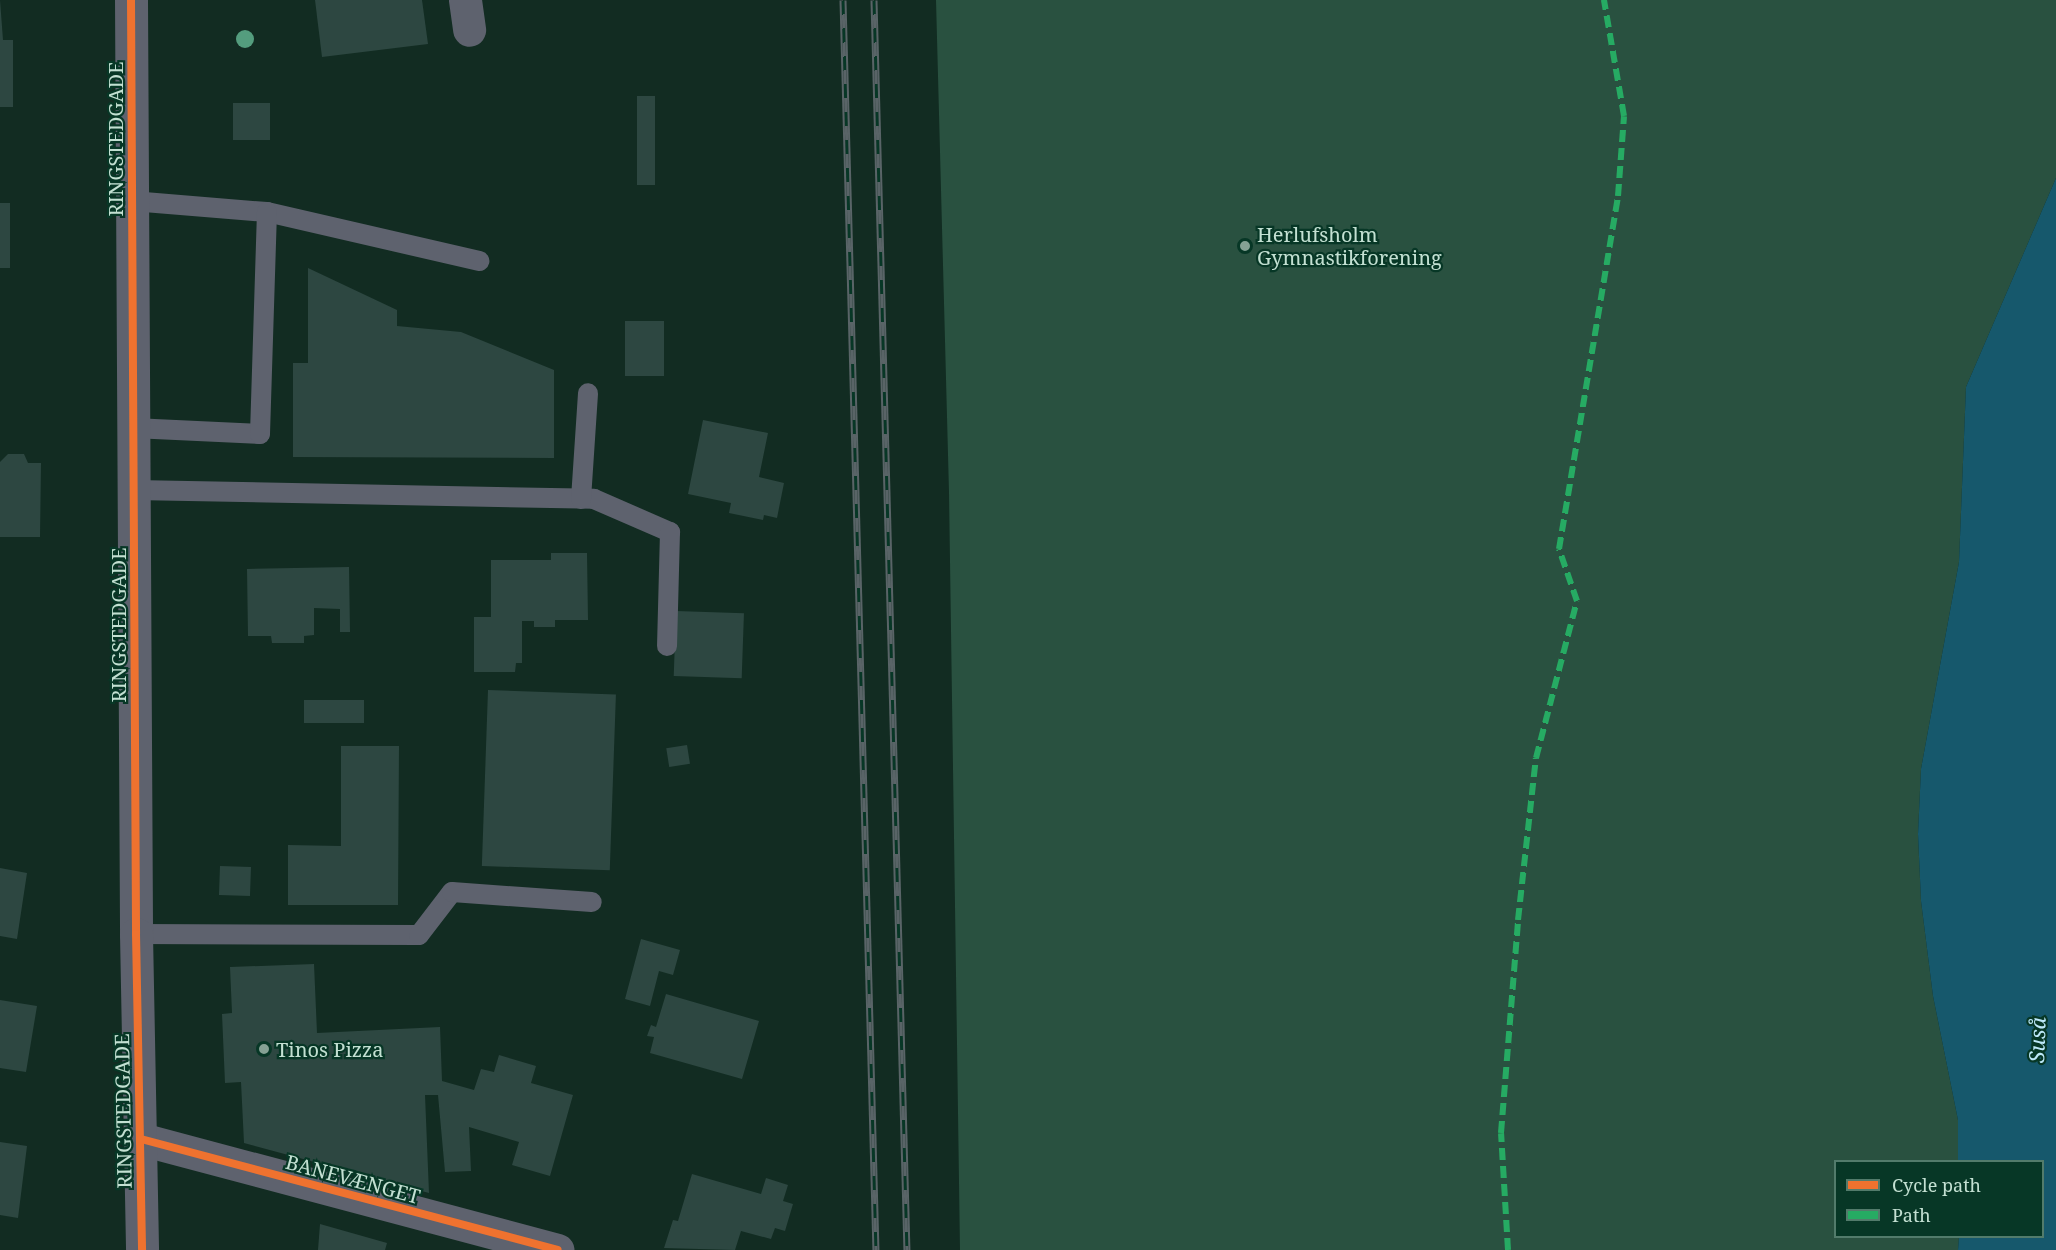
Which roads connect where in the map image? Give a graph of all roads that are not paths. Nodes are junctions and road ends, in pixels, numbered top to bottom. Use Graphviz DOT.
graph roads {
  1 [pos="131,0"];
  2 [pos="132,201"];
  3 [pos="267,212"];
  4 [pos="479,261"];
  5 [pos="588,393"];
  6 [pos="133,428"];
  7 [pos="134,490"];
  8 [pos="581,499"];
  9 [pos="667,646"];
  10 [pos="592,902"];
  11 [pos="136,934"];
  12 [pos="141,1139"];
  13 [pos="142,1250"];
  14 [pos="557,1250"];
  1 -- 2 [label="street, RINGSTEDGADE"];
  2 -- 3 [label="lane"];
  2 -- 6 [label="street, RINGSTEDGADE"];
  3 -- 4 [label="lane"];
  3 -- 6 [label="lane"];
  5 -- 8 [label="lane"];
  6 -- 7 [label="street, RINGSTEDGADE"];
  7 -- 8 [label="lane"];
  7 -- 11 [label="street, RINGSTEDGADE"];
  8 -- 9 [label="lane"];
  10 -- 11 [label="lane"];
  11 -- 12 [label="street, RINGSTEDGADE"];
  12 -- 13 [label="street, RINGSTEDGADE"];
  12 -- 14 [label="street, BANEVÆNGET"];
}
